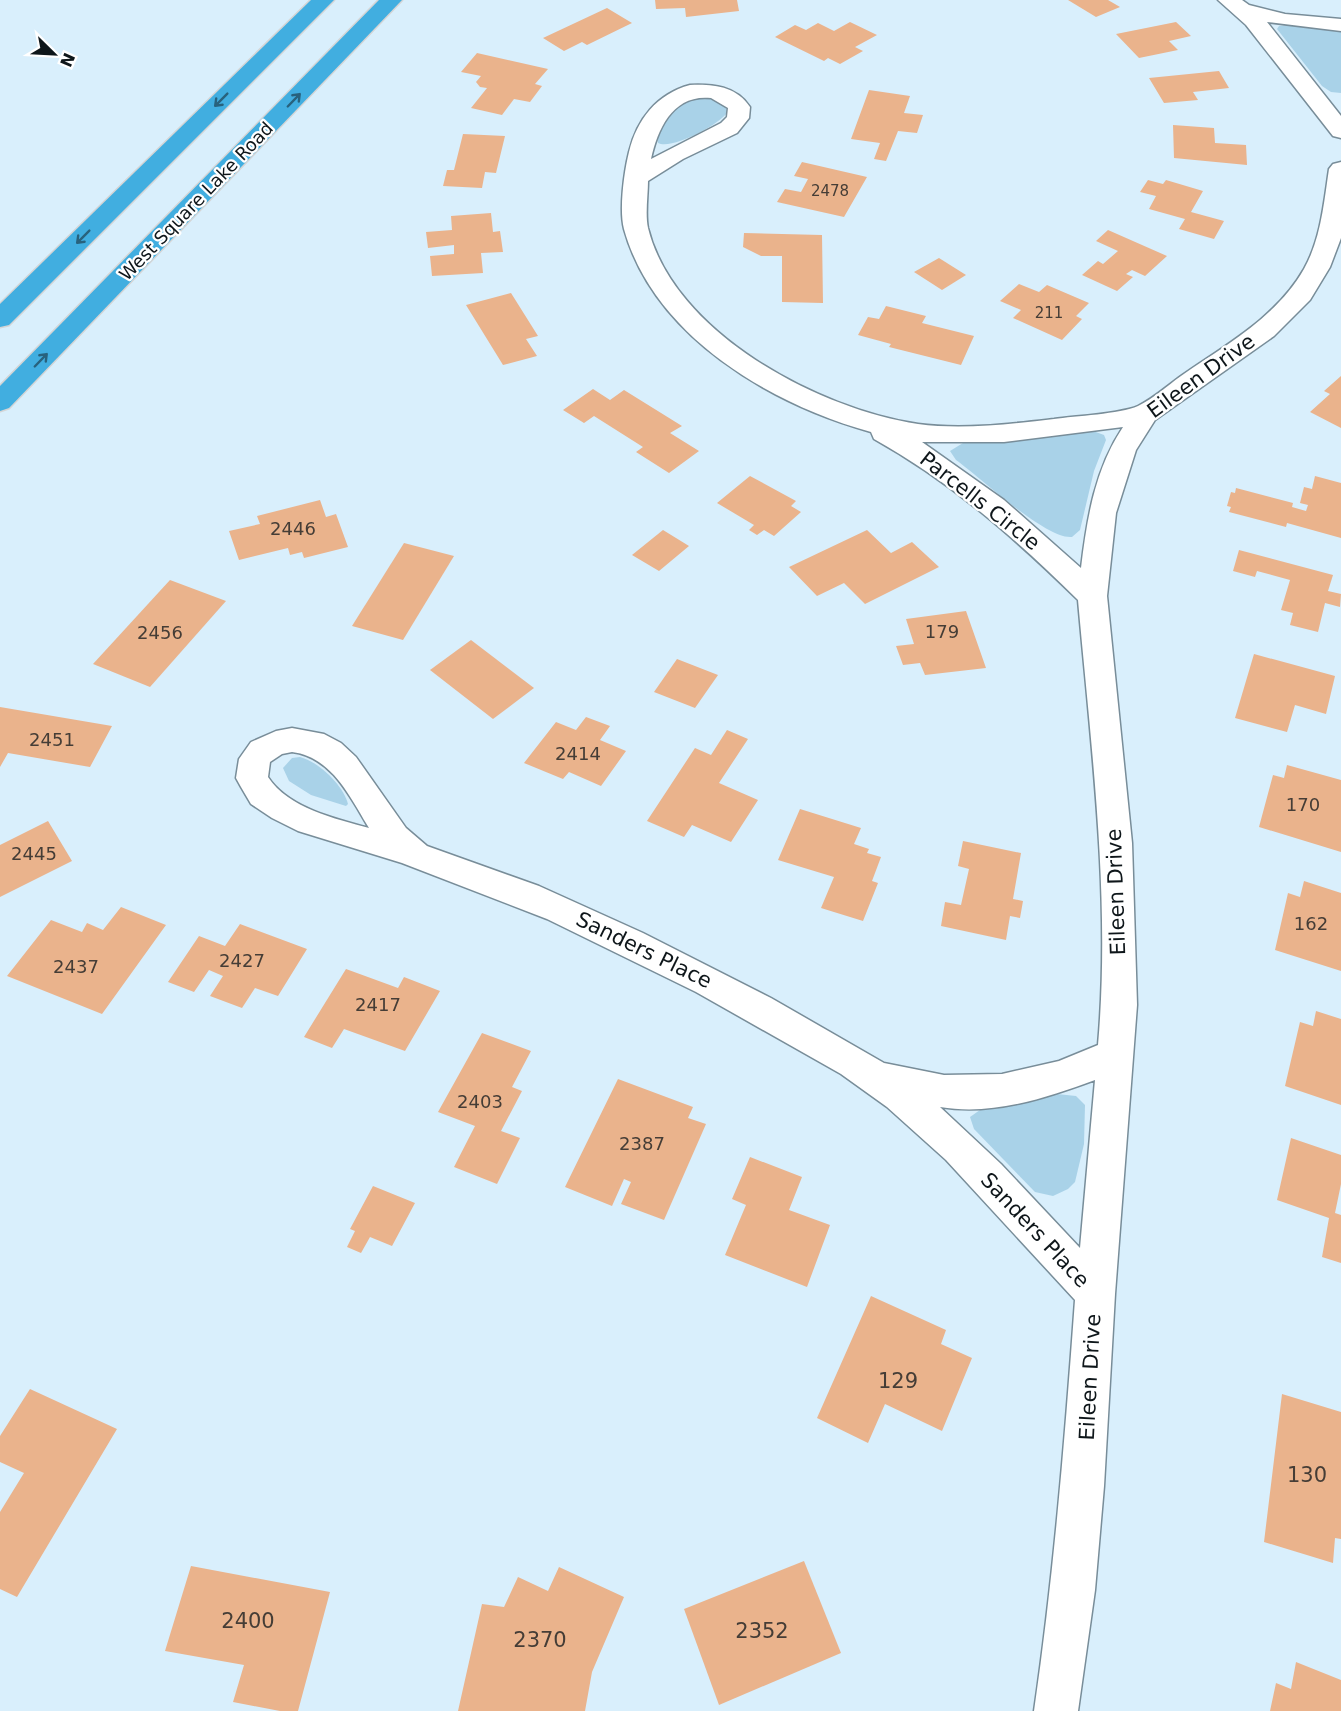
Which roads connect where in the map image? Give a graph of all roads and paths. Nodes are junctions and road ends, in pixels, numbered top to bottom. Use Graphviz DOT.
graph roads {
  1 [pos="323,0"];
  2 [pos="391,0"];
  3 [pos="1236,5"];
  4 [pos="1341,25"];
  5 [pos="1341,131"];
  6 [pos="1341,169"];
  7 [pos="636,178"];
  8 [pos="0,319"];
  9 [pos="0,402"];
  10 [pos="1145,414"];
  11 [pos="859,421"];
  12 [pos="1092,596"];
  13 [pos="410,852"];
  14 [pos="1115,1054"];
  15 [pos="868,1071"];
  16 [pos="1095,1294"];
  17 [pos="1053,1704"];
  1 -- 8 [label="highway, one-way"];
  9 -- 2 [label="highway, West Square Lake Road, one-way"];
  3 -- 4 [label="street"];
  3 -- 5 [label="street"];
  6 -- 10 [label="street, Eileen Drive"];
  7 -- 11 [label="street, Parcells Circle"];
  10 -- 11 [label="street, Parcells Circle"];
  10 -- 12 [label="street, Eileen Drive"];
  11 -- 12 [label="street, Parcells Circle"];
  12 -- 14 [label="street, Eileen Drive"];
  13 -- 15 [label="street, Sanders Place"];
  14 -- 15 [label="street, Sanders Place"];
  14 -- 16 [label="street, Eileen Drive"];
  15 -- 16 [label="street, Sanders Place"];
  16 -- 17 [label="street, Eileen Drive"];
}
